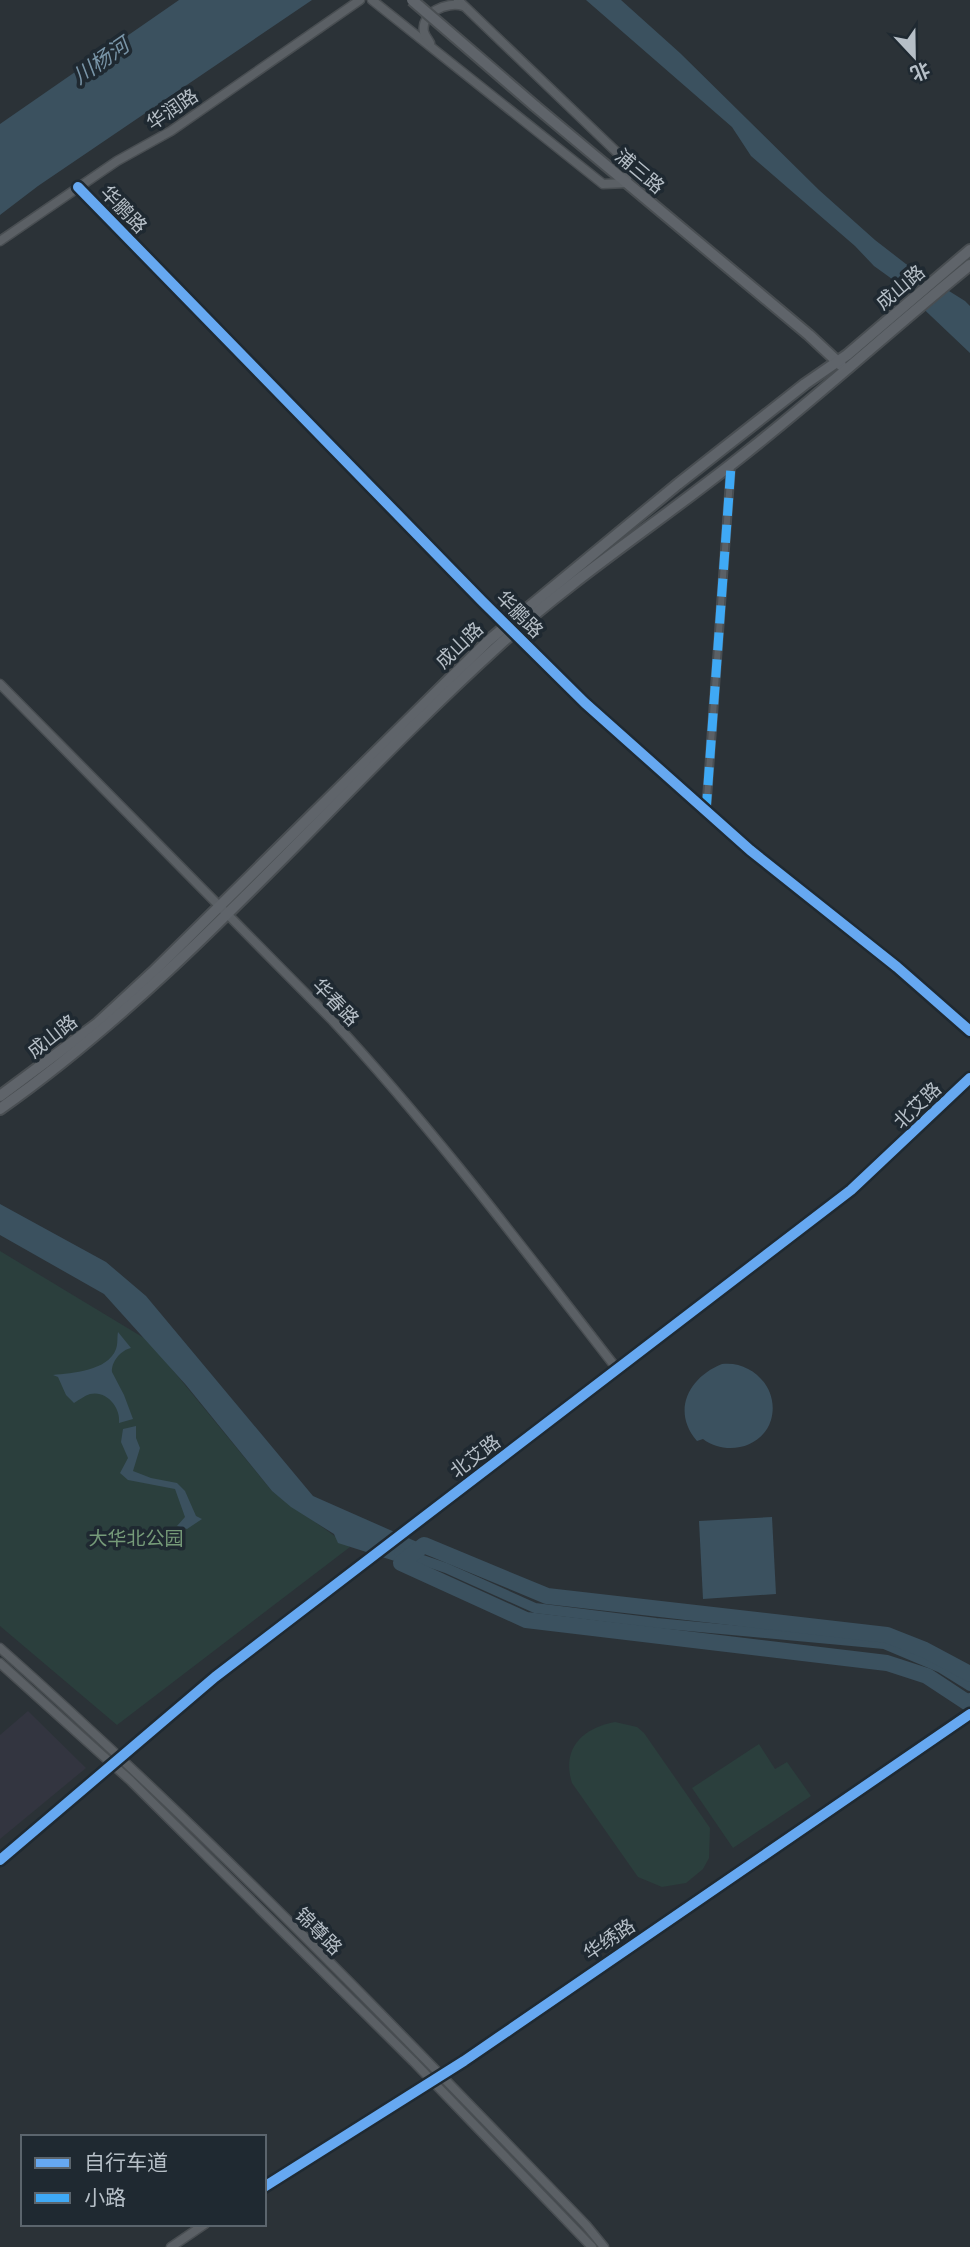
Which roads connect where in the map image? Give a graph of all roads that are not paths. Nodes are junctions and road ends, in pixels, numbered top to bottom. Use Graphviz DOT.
graph roads {
  1 [pos="360,0"];
  2 [pos="372,0"];
  3 [pos="412,0"];
  4 [pos="458,0"];
  5 [pos="465,7"];
  6 [pos="432,46"];
  7 [pos="626,183"];
  8 [pos="78,187"];
  9 [pos="0,241"];
  10 [pos="970,250"];
  11 [pos="970,264"];
  12 [pos="949,275"];
  13 [pos="915,304"];
  14 [pos="837,361"];
  15 [pos="846,370"];
  16 [pos="730,466"];
  17 [pos="510,629"];
  18 [pos="0,684"];
  19 [pos="706,812"];
  20 [pos="224,911"];
  21 [pos="970,1031"];
  22 [pos="970,1078"];
  23 [pos="0,1096"];
  24 [pos="0,1109"];
  25 [pos="617,1369"];
  26 [pos="0,1648"];
  27 [pos="0,1663"];
  28 [pos="970,1714"];
  29 [pos="116,1760"];
  30 [pos="0,1860"];
  31 [pos="442,2075"];
  32 [pos="433,2081"];
  33 [pos="266,2186"];
  34 [pos="202,2226"];
  35 [pos="171,2247"];
  36 [pos="592,2247"];
  37 [pos="604,2247"];
  1 -- 8 [label="street, 华润路"];
  2 -- 6 [label="street"];
  3 -- 7 [label="main road, 浦三路, bridge"];
  4 -- 5 [label="street"];
  5 -- 6 [label="street"];
  5 -- 7 [label="street"];
  6 -- 7 [label="street"];
  7 -- 14 [label="main road, 浦三路"];
  8 -- 9 [label="street, 华润路"];
  8 -- 17 [label="street, 华鹏路"];
  10 -- 12 [label="main road, 成山路"];
  11 -- 12 [label="main road, 成山路"];
  12 -- 13 [label="main road, 成山路"];
  13 -- 14 [label="main road, 成山路"];
  13 -- 15 [label="main road, 成山路"];
  14 -- 15 [label="main road, 浦三路"];
  14 -- 17 [label="main road, 成山路"];
  15 -- 16 [label="main road, 成山路"];
  16 -- 17 [label="main road, 成山路"];
  16 -- 19 [label="street"];
  17 -- 19 [label="street, 华鹏路"];
  17 -- 20 [label="main road, 成山路"];
  18 -- 20 [label="street, 华春路"];
  19 -- 21 [label="street, 华鹏路"];
  20 -- 23 [label="main road, 成山路"];
  20 -- 24 [label="main road, 成山路"];
  20 -- 25 [label="street, 华春路"];
  22 -- 25 [label="street, 北艾路"];
  25 -- 29 [label="street, 北艾路"];
  26 -- 29 [label="street, 锦尊路"];
  27 -- 29 [label="street, 锦尊路"];
  28 -- 31 [label="street, 华绣路"];
  29 -- 30 [label="street, 北艾路"];
  29 -- 31 [label="street, 锦尊路"];
  29 -- 32 [label="street, 锦尊路"];
  31 -- 32 [label="street, 华绣路"];
  31 -- 37 [label="street, 锦尊路"];
  32 -- 33 [label="street, 华绣路"];
  32 -- 36 [label="street, 锦尊路"];
  34 -- 35 [label="street"];
}
